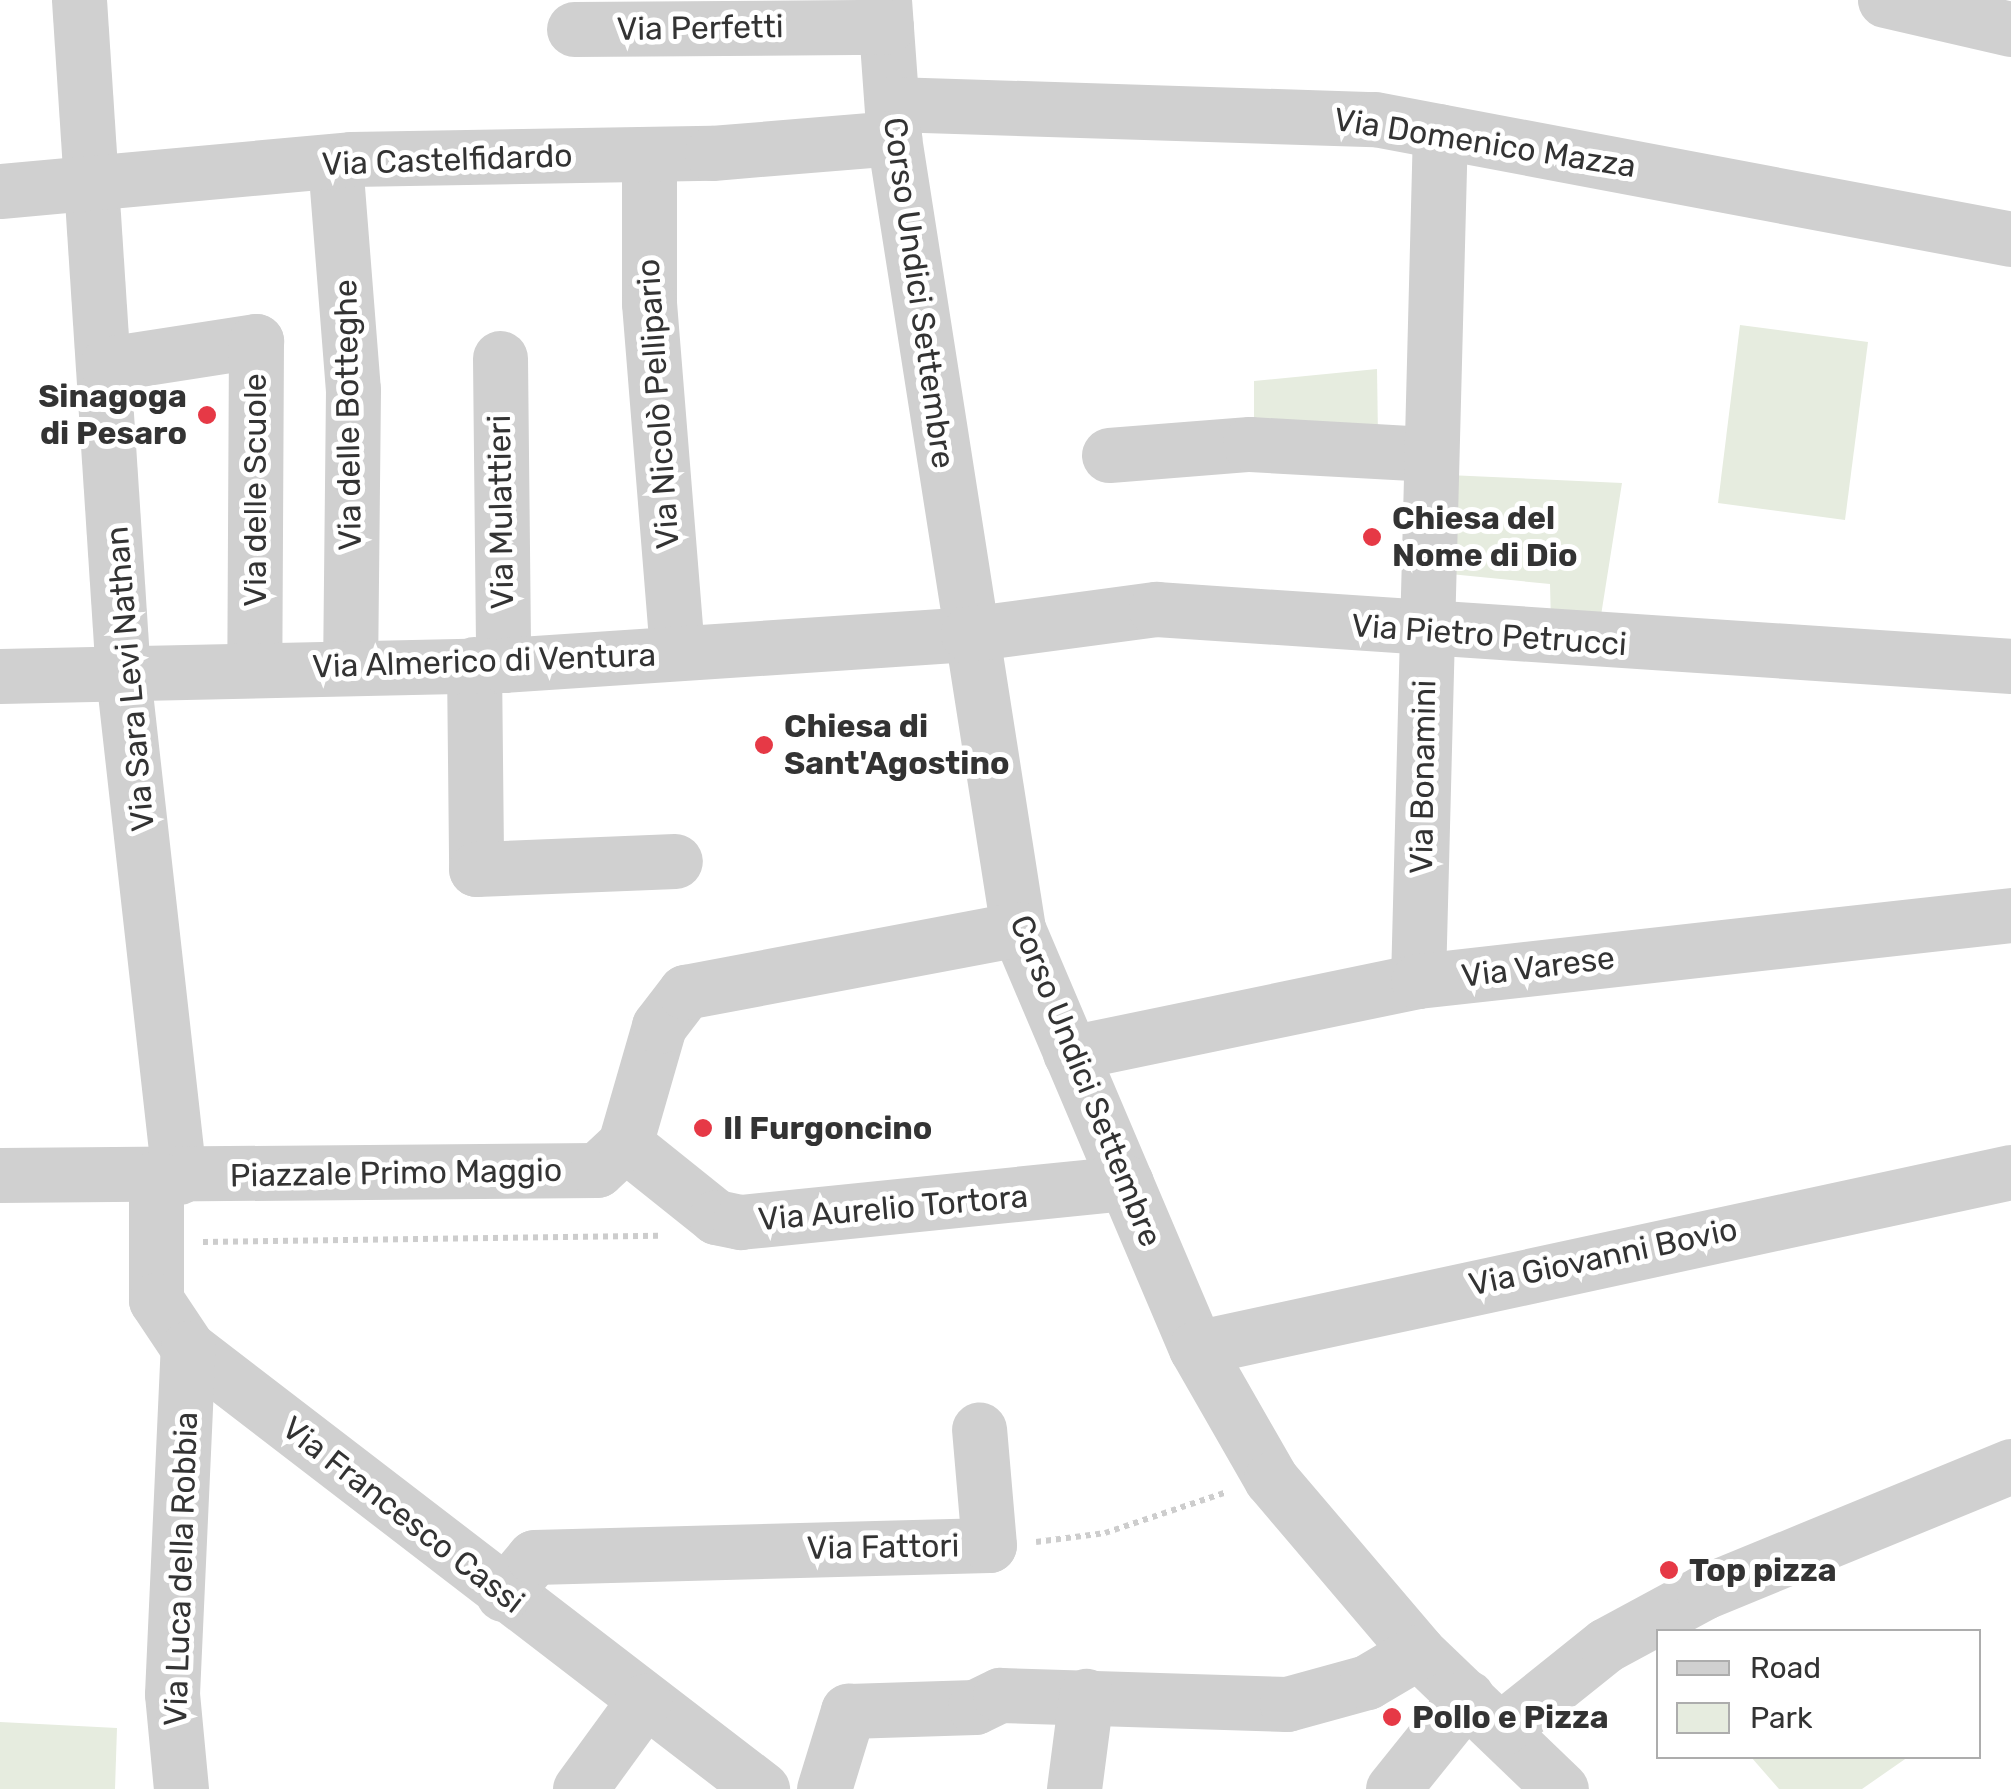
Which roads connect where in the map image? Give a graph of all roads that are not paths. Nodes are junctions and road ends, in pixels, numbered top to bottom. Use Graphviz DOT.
graph roads {
  1 [pos="79,0"];
  2 [pos="1885,0"];
  3 [pos="885,13"];
  4 [pos="2011,28"];
  5 [pos="574,30"];
  6 [pos="893,121"];
  7 [pos="1440,130"];
  8 [pos="650,155"];
  9 [pos="335,162"];
  10 [pos="89,181"];
  11 [pos="0,191"];
  12 [pos="2011,239"];
  13 [pos="500,358"];
  14 [pos="107,364"];
  15 [pos="1432,454"];
  16 [pos="1109,455"];
  17 [pos="968,634"];
  18 [pos="1426,634"];
  19 [pos="677,653"];
  20 [pos="489,664"];
  21 [pos="2011,666"];
  22 [pos="350,668"];
  23 [pos="254,670"];
  24 [pos="123,674"];
  25 [pos="0,676"];
  26 [pos="676,862"];
  27 [pos="2011,915"];
  28 [pos="1018,929"];
  29 [pos="1418,981"];
  30 [pos="1070,1053"];
  31 [pos="625,1144"];
  32 [pos="2011,1172"];
  33 [pos="0,1175"];
  34 [pos="167,1177"];
  35 [pos="1126,1182"];
  36 [pos="188,1348"];
  37 [pos="1196,1348"];
  38 [pos="979,1429"];
  39 [pos="2011,1466"];
  40 [pos="503,1594"];
  41 [pos="1418,1652"];
  42 [pos="1086,1696"];
  43 [pos="644,1701"];
  44 [pos="1484,1713"];
  45 [pos="181,1789"];
  46 [pos="580,1789"];
  47 [pos="762,1789"];
  48 [pos="824,1789"];
  49 [pos="1074,1789"];
  50 [pos="1393,1789"];
  51 [pos="1560,1789"];
  1 -- 10 [label="street, Via Sara Levi Nathan"];
  2 -- 4 [label="street"];
  3 -- 5 [label="street, Via Perfetti"];
  3 -- 6 [label="street, Corso Undici Settembre"];
  6 -- 7 [label="street, Via Domenico Mazza"];
  6 -- 8 [label="street, Via Castelfidardo"];
  6 -- 17 [label="street, Corso Undici Settembre"];
  7 -- 12 [label="street, Via Domenico Mazza"];
  7 -- 15 [label="street, Via Bonamini"];
  8 -- 9 [label="street, Via Castelfidardo"];
  8 -- 19 [label="street, Via Nicolò Pellipario"];
  9 -- 10 [label="street, Via Castelfidardo"];
  9 -- 22 [label="street, Via delle Botteghe"];
  10 -- 11 [label="street, Via Castelfidardo"];
  10 -- 14 [label="street, Via Sara Levi Nathan"];
  13 -- 20 [label="street, Via Mulattieri"];
  14 -- 23 [label="street, Via delle Scuole"];
  14 -- 24 [label="street, Via Sara Levi Nathan"];
  15 -- 16 [label="street"];
  15 -- 18 [label="street, Via Bonamini"];
  17 -- 18 [label="street, Via Pietro Petrucci"];
  17 -- 19 [label="street, Via Almerico di Ventura"];
  17 -- 28 [label="street, Corso Undici Settembre"];
  18 -- 21 [label="street, Via Pietro Petrucci"];
  18 -- 29 [label="street, Via Bonamini"];
  19 -- 20 [label="street, Via Almerico di Ventura"];
  20 -- 22 [label="street, Via Almerico di Ventura"];
  20 -- 26 [label="street"];
  22 -- 23 [label="street, Via Almerico di Ventura"];
  23 -- 24 [label="street, Via Almerico di Ventura"];
  24 -- 25 [label="street, Via Almerico di Ventura"];
  24 -- 34 [label="street, Via Sara Levi Nathan"];
  27 -- 29 [label="street, Via Varese"];
  28 -- 30 [label="street, Corso Undici Settembre"];
  28 -- 31 [label="street"];
  29 -- 30 [label="street, Via Varese"];
  30 -- 35 [label="street, Corso Undici Settembre"];
  31 -- 34 [label="street, Piazzale Primo Maggio"];
  31 -- 35 [label="street, Via Aurelio Tortora"];
  32 -- 37 [label="street, Via Giovanni Bovio"];
  33 -- 34 [label="street, Piazzale Primo Maggio"];
  34 -- 36 [label="street, Via Francesco Cassi"];
  35 -- 37 [label="street, Corso Undici Settembre"];
  36 -- 40 [label="street, Via Francesco Cassi"];
  36 -- 45 [label="street, Via Luca della Robbia"];
  37 -- 41 [label="street, Corso Undici Settembre"];
  38 -- 40 [label="street, Via Fattori"];
  39 -- 44 [label="street"];
  40 -- 43 [label="street, Via Francesco Cassi"];
  41 -- 42 [label="street"];
  41 -- 44 [label="street, Corso Undici Settembre"];
  42 -- 48 [label="street"];
  42 -- 49 [label="street"];
  43 -- 46 [label="street"];
  43 -- 47 [label="street, Via Francesco Cassi"];
  44 -- 50 [label="street"];
  44 -- 51 [label="street, Corso Undici Settembre"];
}
